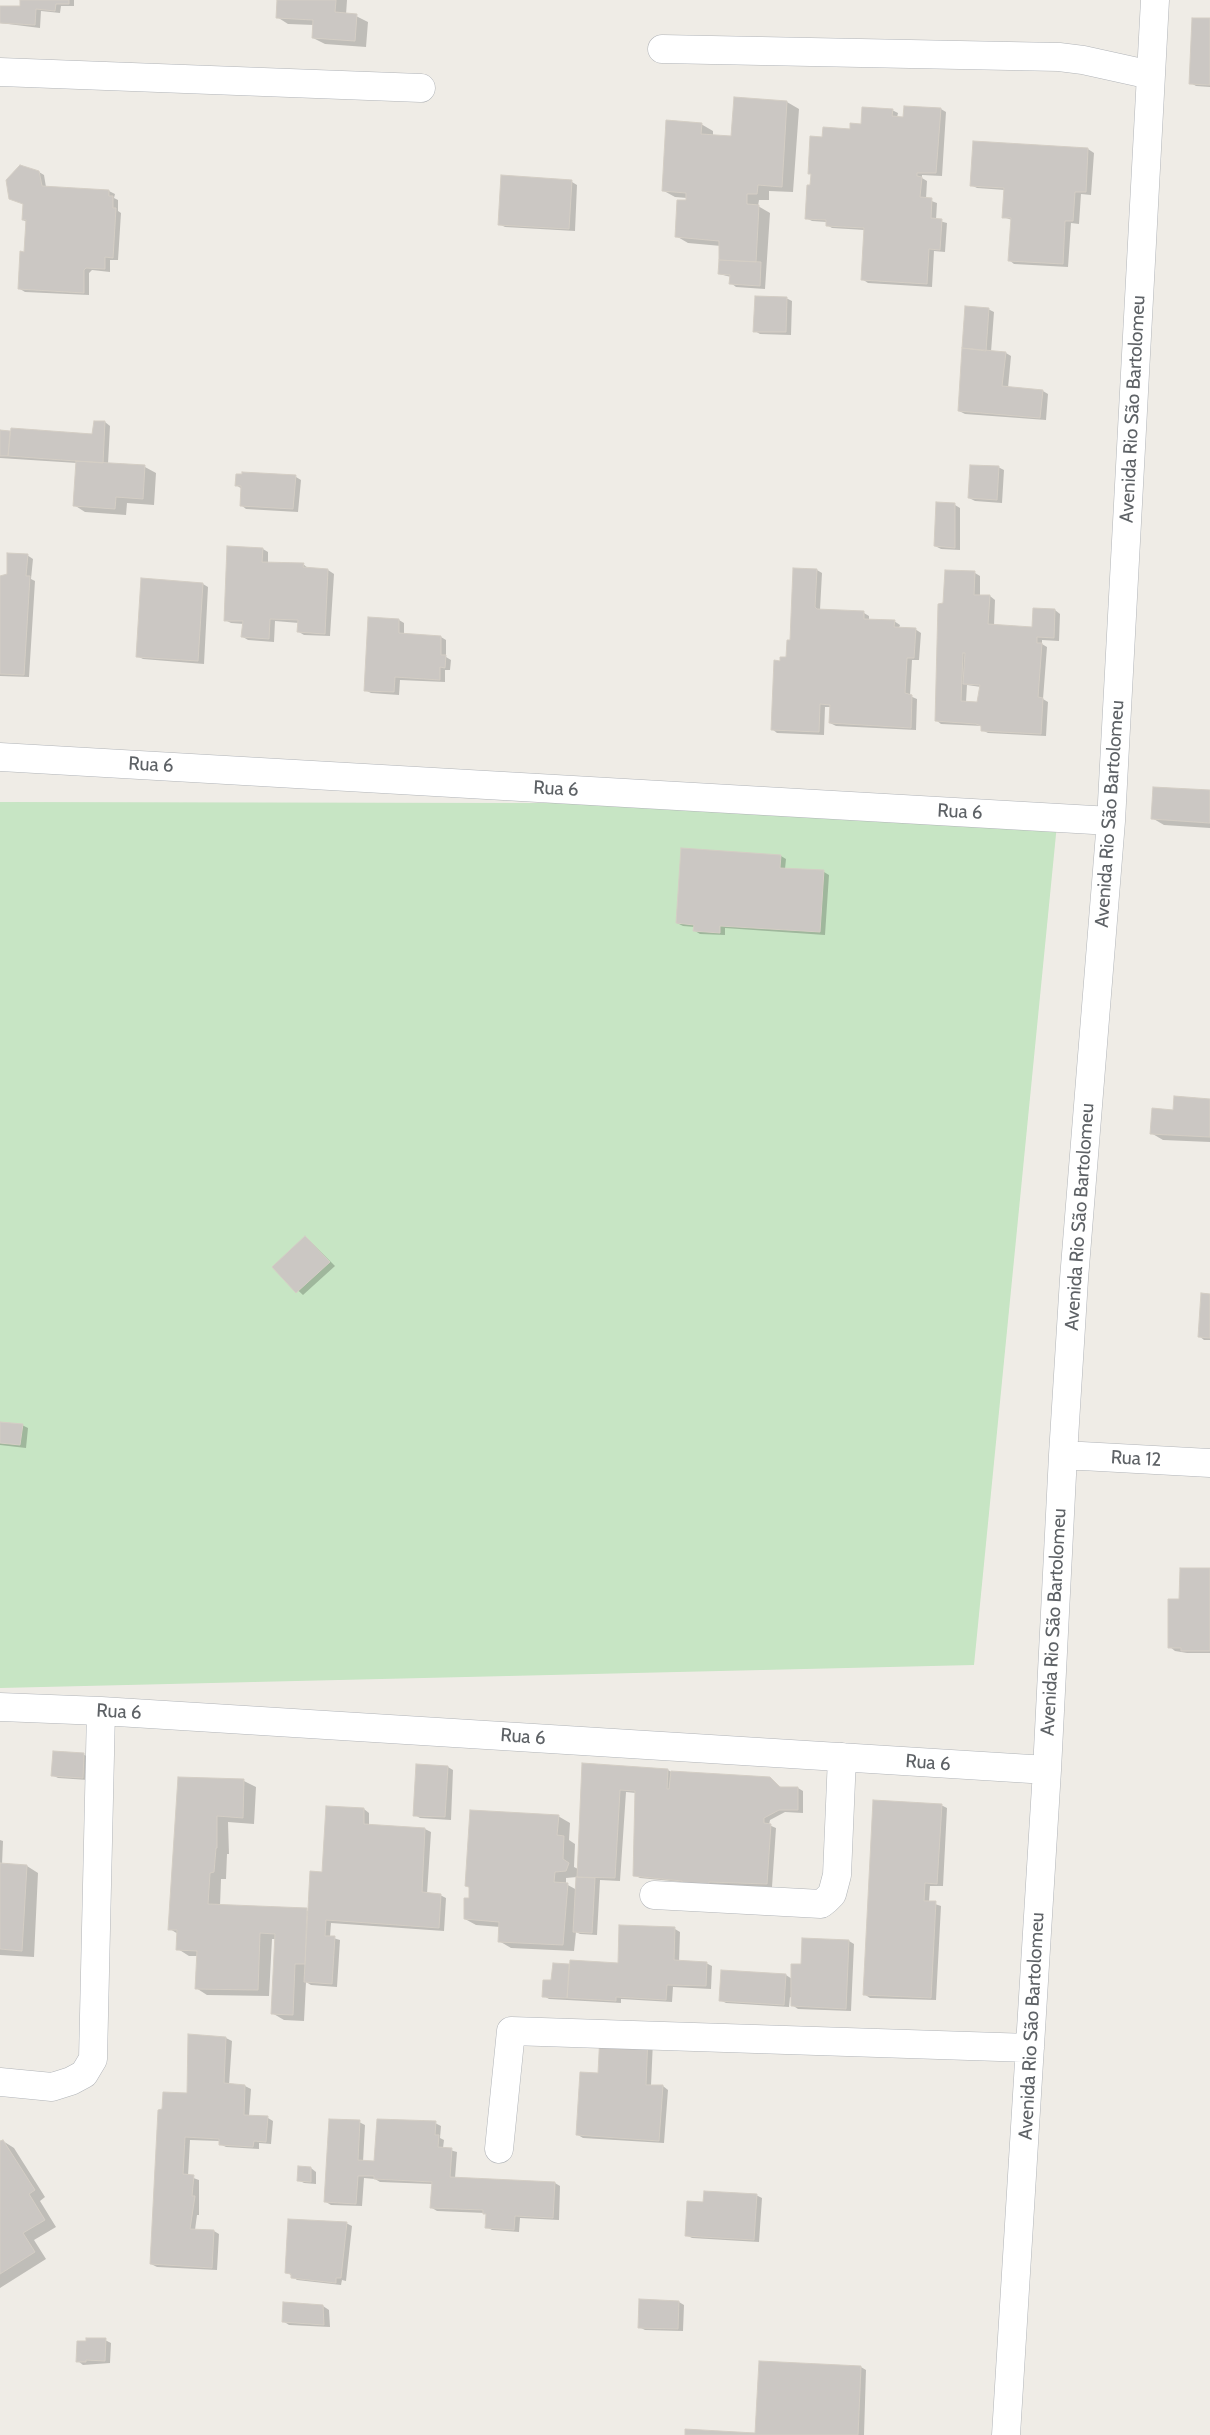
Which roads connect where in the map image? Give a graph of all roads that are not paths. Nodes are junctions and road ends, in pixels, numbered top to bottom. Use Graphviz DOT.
graph roads {
  1 [pos="1155,0"];
  2 [pos="662,50"];
  3 [pos="0,72"];
  4 [pos="1151,75"];
  5 [pos="421,88"];
  6 [pos="0,756"];
  7 [pos="1111,821"];
  8 [pos="1063,1455"];
  9 [pos="1210,1463"];
  10 [pos="0,1707"];
  11 [pos="101,1711"];
  12 [pos="842,1757"];
  13 [pos="1047,1770"];
  14 [pos="654,1896"];
  15 [pos="1030,2048"];
  16 [pos="0,2082"];
  17 [pos="499,2149"];
  18 [pos="1006,2435"];
  1 -- 4 [label="street, Avenida Rio São Bartolomeu"];
  2 -- 4 [label="street"];
  3 -- 5 [label="street"];
  4 -- 7 [label="street, Avenida Rio São Bartolomeu"];
  6 -- 7 [label="street, Rua 6"];
  7 -- 8 [label="street, Avenida Rio São Bartolomeu"];
  8 -- 9 [label="street, Rua 12"];
  8 -- 13 [label="street, Avenida Rio São Bartolomeu"];
  10 -- 11 [label="street, Rua 6"];
  11 -- 12 [label="street, Rua 6"];
  11 -- 16 [label="street"];
  12 -- 13 [label="street, Rua 6"];
  12 -- 14 [label="street"];
  13 -- 15 [label="street, Avenida Rio São Bartolomeu"];
  15 -- 17 [label="street"];
  15 -- 18 [label="street, Avenida Rio São Bartolomeu"];
}
